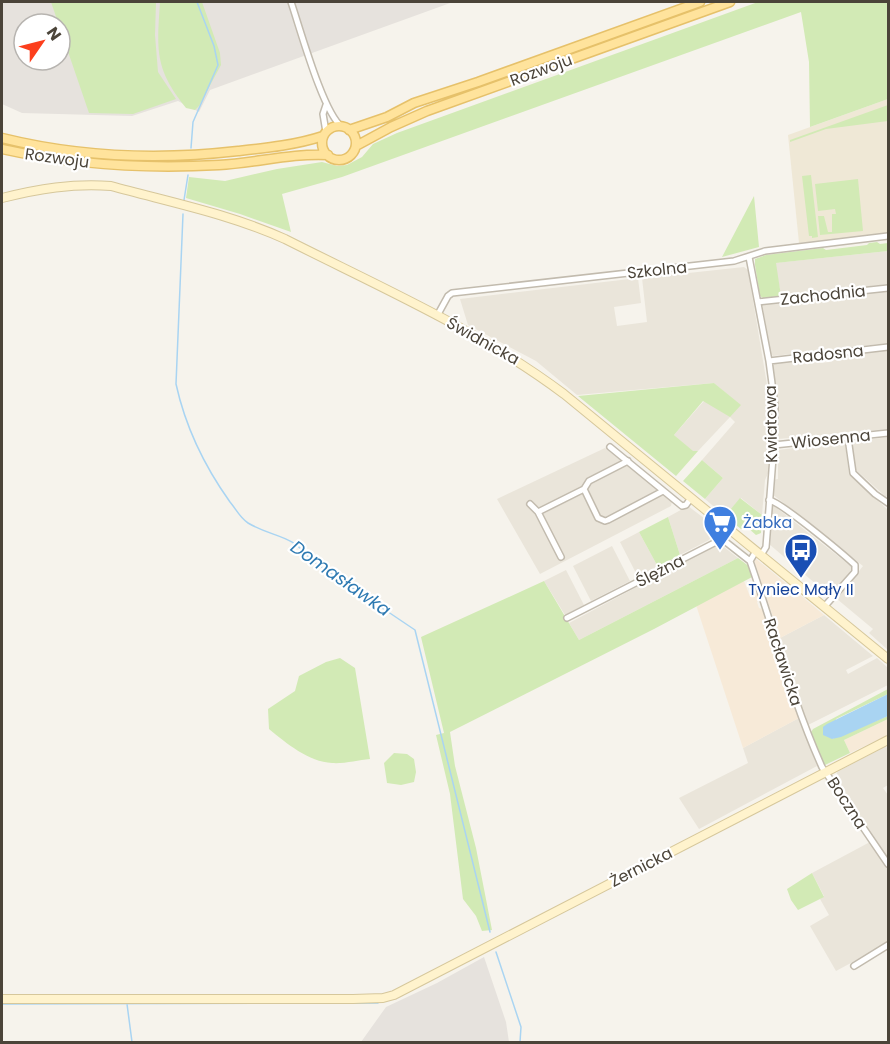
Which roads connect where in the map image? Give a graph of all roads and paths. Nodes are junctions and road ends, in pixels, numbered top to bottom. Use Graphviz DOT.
graph roads {
  1 [pos="291,2"];
  2 [pos="700,2"];
  3 [pos="729,2"];
  4 [pos="326,105"];
  5 [pos="345,128"];
  6 [pos="325,134"];
  7 [pos="2,138"];
  8 [pos="356,146"];
  9 [pos="2,149"];
  10 [pos="328,155"];
  11 [pos="2,198"];
  12 [pos="888,237"];
  13 [pos="749,257"];
  14 [pos="888,288"];
  15 [pos="758,302"];
  16 [pos="437,316"];
  17 [pos="888,347"];
  18 [pos="769,361"];
  19 [pos="888,433"];
  20 [pos="848,438"];
  21 [pos="774,445"];
  22 [pos="610,447"];
  23 [pos="628,461"];
  24 [pos="584,489"];
  25 [pos="663,491"];
  26 [pos="691,498"];
  27 [pos="769,500"];
  28 [pos="888,503"];
  29 [pos="530,504"];
  30 [pos="538,512"];
  31 [pos="759,553"];
  32 [pos="561,557"];
  33 [pos="750,561"];
  34 [pos="824,607"];
  35 [pos="567,618"];
  36 [pos="888,658"];
  37 [pos="888,740"];
  38 [pos="826,771"];
  39 [pos="888,864"];
  40 [pos="888,945"];
  41 [pos="854,966"];
  42 [pos="2,999"];
  1 -- 4 [label="street"];
  2 -- 5 [label="main road, Rozwoju"];
  3 -- 8 [label="main road, Rozwoju"];
  4 -- 5 [label="street"];
  4 -- 6 [label="street"];
  5 -- 6 [label="main road"];
  5 -- 8 [label="main road"];
  6 -- 7 [label="main road, Rozwoju"];
  6 -- 10 [label="main road"];
  8 -- 10 [label="main road"];
  9 -- 10 [label="main road, Rozwoju"];
  11 -- 16 [label="street, Świdnicka"];
  12 -- 13 [label="street, Szkolna"];
  13 -- 15 [label="street, Kwiatowa"];
  13 -- 16 [label="street, Szkolna"];
  14 -- 15 [label="street, Zachodnia"];
  15 -- 18 [label="street, Kwiatowa"];
  16 -- 26 [label="street, Świdnicka"];
  17 -- 18 [label="street, Radosna"];
  18 -- 21 [label="street, Kwiatowa"];
  19 -- 20 [label="street, Wiosenna"];
  20 -- 21 [label="street, Wiosenna"];
  20 -- 28 [label="street"];
  21 -- 27 [label="street, Kwiatowa"];
  22 -- 23 [label="street"];
  23 -- 24 [label="street"];
  23 -- 25 [label="street"];
  24 -- 25 [label="street"];
  24 -- 30 [label="street"];
  25 -- 26 [label="street"];
  26 -- 31 [label="street, Świdnicka"];
  27 -- 31 [label="street, Kwiatowa"];
  27 -- 34 [label="street"];
  29 -- 30 [label="street"];
  30 -- 32 [label="street"];
  31 -- 33 [label="street"];
  31 -- 34 [label="street, Świdnicka"];
  33 -- 35 [label="street, Ślężna"];
  33 -- 38 [label="street, Racławicka"];
  34 -- 36 [label="street, Świdnicka"];
  37 -- 38 [label="street, Żernicka"];
  38 -- 39 [label="street, Boczna"];
  38 -- 42 [label="street, Żernicka"];
  40 -- 41 [label="street"];
}
